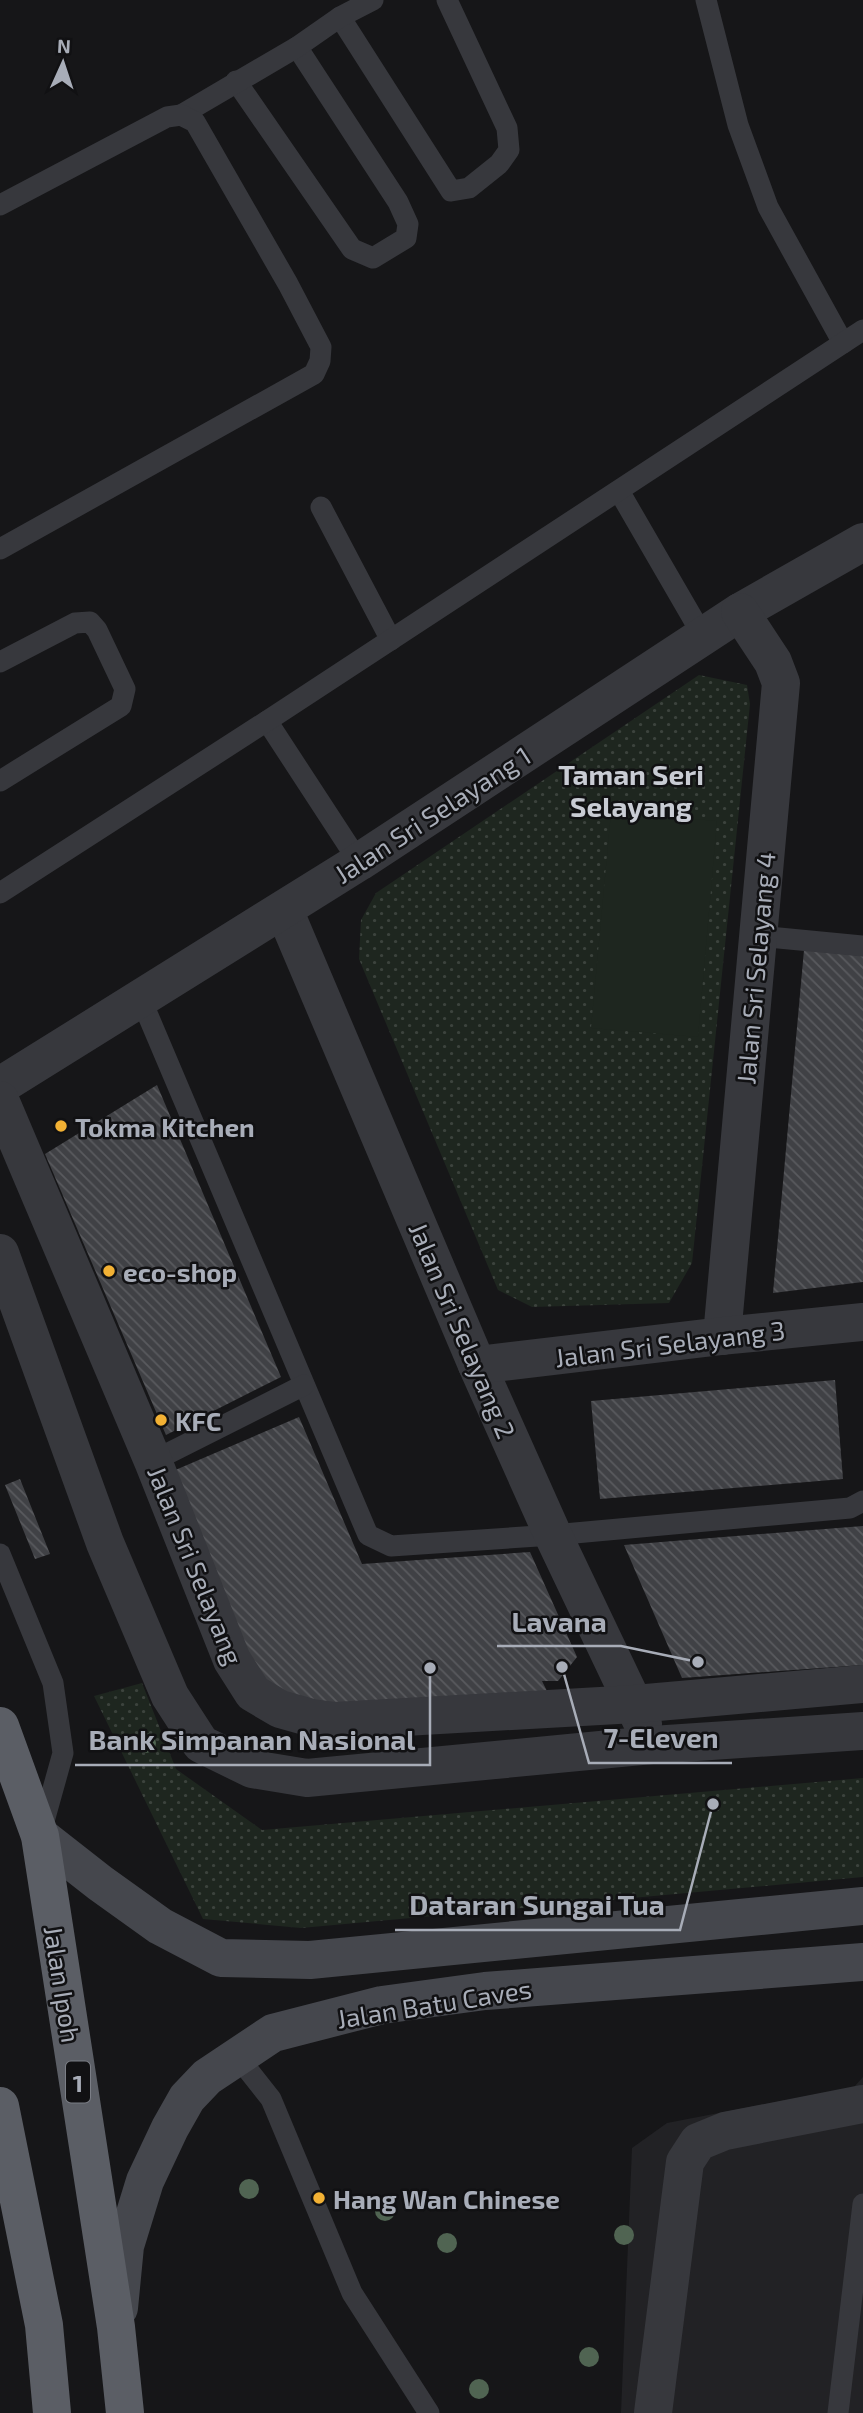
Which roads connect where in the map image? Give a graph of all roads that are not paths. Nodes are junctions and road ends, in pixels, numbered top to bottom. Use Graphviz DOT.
graph roads {
  1 [pos="373,0"];
  2 [pos="447,0"];
  3 [pos="706,0"];
  4 [pos="340,16"];
  5 [pos="296,47"];
  6 [pos="236,81"];
  7 [pos="181,115"];
  8 [pos="0,205"];
  9 [pos="863,330"];
  10 [pos="844,343"];
  11 [pos="619,491"];
  12 [pos="321,507"];
  13 [pos="863,542"];
  14 [pos="0,549"];
  15 [pos="740,612"];
  16 [pos="703,636"];
  17 [pos="391,640"];
  18 [pos="0,662"];
  19 [pos="267,721"];
  20 [pos="0,780"];
  21 [pos="359,862"];
  22 [pos="0,893"];
  23 [pos="284,910"];
  24 [pos="758,936"];
  25 [pos="863,946"];
  26 [pos="141,999"];
  27 [pos="0,1086"];
  28 [pos="0,1100"];
  29 [pos="0,1253"];
  30 [pos="863,1322"];
  31 [pos="722,1336"];
  32 [pos="477,1366"];
  33 [pos="304,1385"];
  34 [pos="153,1461"];
  35 [pos="863,1501"];
  36 [pos="553,1535"];
  37 [pos="0,1554"];
  38 [pos="863,1684"];
  39 [pos="635,1704"];
  40 [pos="0,1726"];
  41 [pos="863,1731"];
  42 [pos="652,1745"];
  43 [pos="40,1836"];
  44 [pos="863,1906"];
  45 [pos="863,1962"];
  46 [pos="237,2056"];
  47 [pos="863,2104"];
  48 [pos="0,2106"];
  49 [pos="863,2204"];
  50 [pos="44,2325"];
  51 [pos="116,2327"];
  52 [pos="42,2413"];
  53 [pos="52,2413"];
  54 [pos="125,2413"];
  55 [pos="429,2413"];
  56 [pos="653,2413"];
  57 [pos="838,2413"];
  1 -- 4 [label="lane"];
  2 -- 4 [label="lane"];
  3 -- 10 [label="lane"];
  4 -- 5 [label="lane"];
  5 -- 6 [label="lane"];
  5 -- 6 [label="lane"];
  6 -- 7 [label="lane"];
  7 -- 8 [label="lane"];
  7 -- 14 [label="lane"];
  9 -- 10 [label="lane"];
  10 -- 11 [label="lane"];
  11 -- 16 [label="lane"];
  11 -- 17 [label="lane"];
  12 -- 17 [label="lane"];
  13 -- 15 [label="street, Jalan Sri Selayang 1"];
  15 -- 16 [label="street, Jalan Sri Selayang 1"];
  15 -- 24 [label="street, Jalan Sri Selayang 4"];
  16 -- 21 [label="street, Jalan Sri Selayang 1"];
  17 -- 19 [label="lane"];
  18 -- 20 [label="lane"];
  19 -- 21 [label="lane"];
  19 -- 22 [label="lane"];
  21 -- 23 [label="street, Jalan Sri Selayang 1"];
  23 -- 26 [label="street, Jalan Sri Selayang 1"];
  23 -- 32 [label="street, Jalan Sri Selayang 2"];
  24 -- 25 [label="lane"];
  24 -- 31 [label="street, Jalan Sri Selayang 4"];
  26 -- 27 [label="street, Jalan Sri Selayang 1"];
  26 -- 33 [label="lane"];
  28 -- 34 [label="street, Jalan Sri Selayang"];
  29 -- 42 [label="street"];
  30 -- 31 [label="street, Jalan Sri Selayang 3"];
  31 -- 32 [label="street, Jalan Sri Selayang 3"];
  32 -- 36 [label="street, Jalan Sri Selayang 2"];
  33 -- 34 [label="lane"];
  33 -- 36 [label="lane"];
  34 -- 39 [label="street, Jalan Sri Selayang"];
  35 -- 36 [label="lane"];
  36 -- 39 [label="street, Jalan Sri Selayang 2"];
  37 -- 43 [label="lane"];
  38 -- 39 [label="street, Jalan Sri Selayang"];
  39 -- 42 [label="street, Jalan Sri Selayang 2"];
  40 -- 43 [label="highway, Jalan Ipoh / 1"];
  41 -- 42 [label="street"];
  43 -- 44 [label="main road, Jalan Batu Caves"];
  43 -- 51 [label="highway, Jalan Ipoh / 1"];
  45 -- 46 [label="main road, Jalan Batu Caves"];
  46 -- 51 [label="main road, Jalan Batu Caves"];
  46 -- 55 [label="lane"];
  47 -- 56 [label="street"];
  48 -- 50 [label="highway"];
  49 -- 57 [label="lane"];
  50 -- 52 [label="highway"];
  50 -- 53 [label="highway"];
  51 -- 54 [label="highway, Jalan Ipoh / 1"];
}
